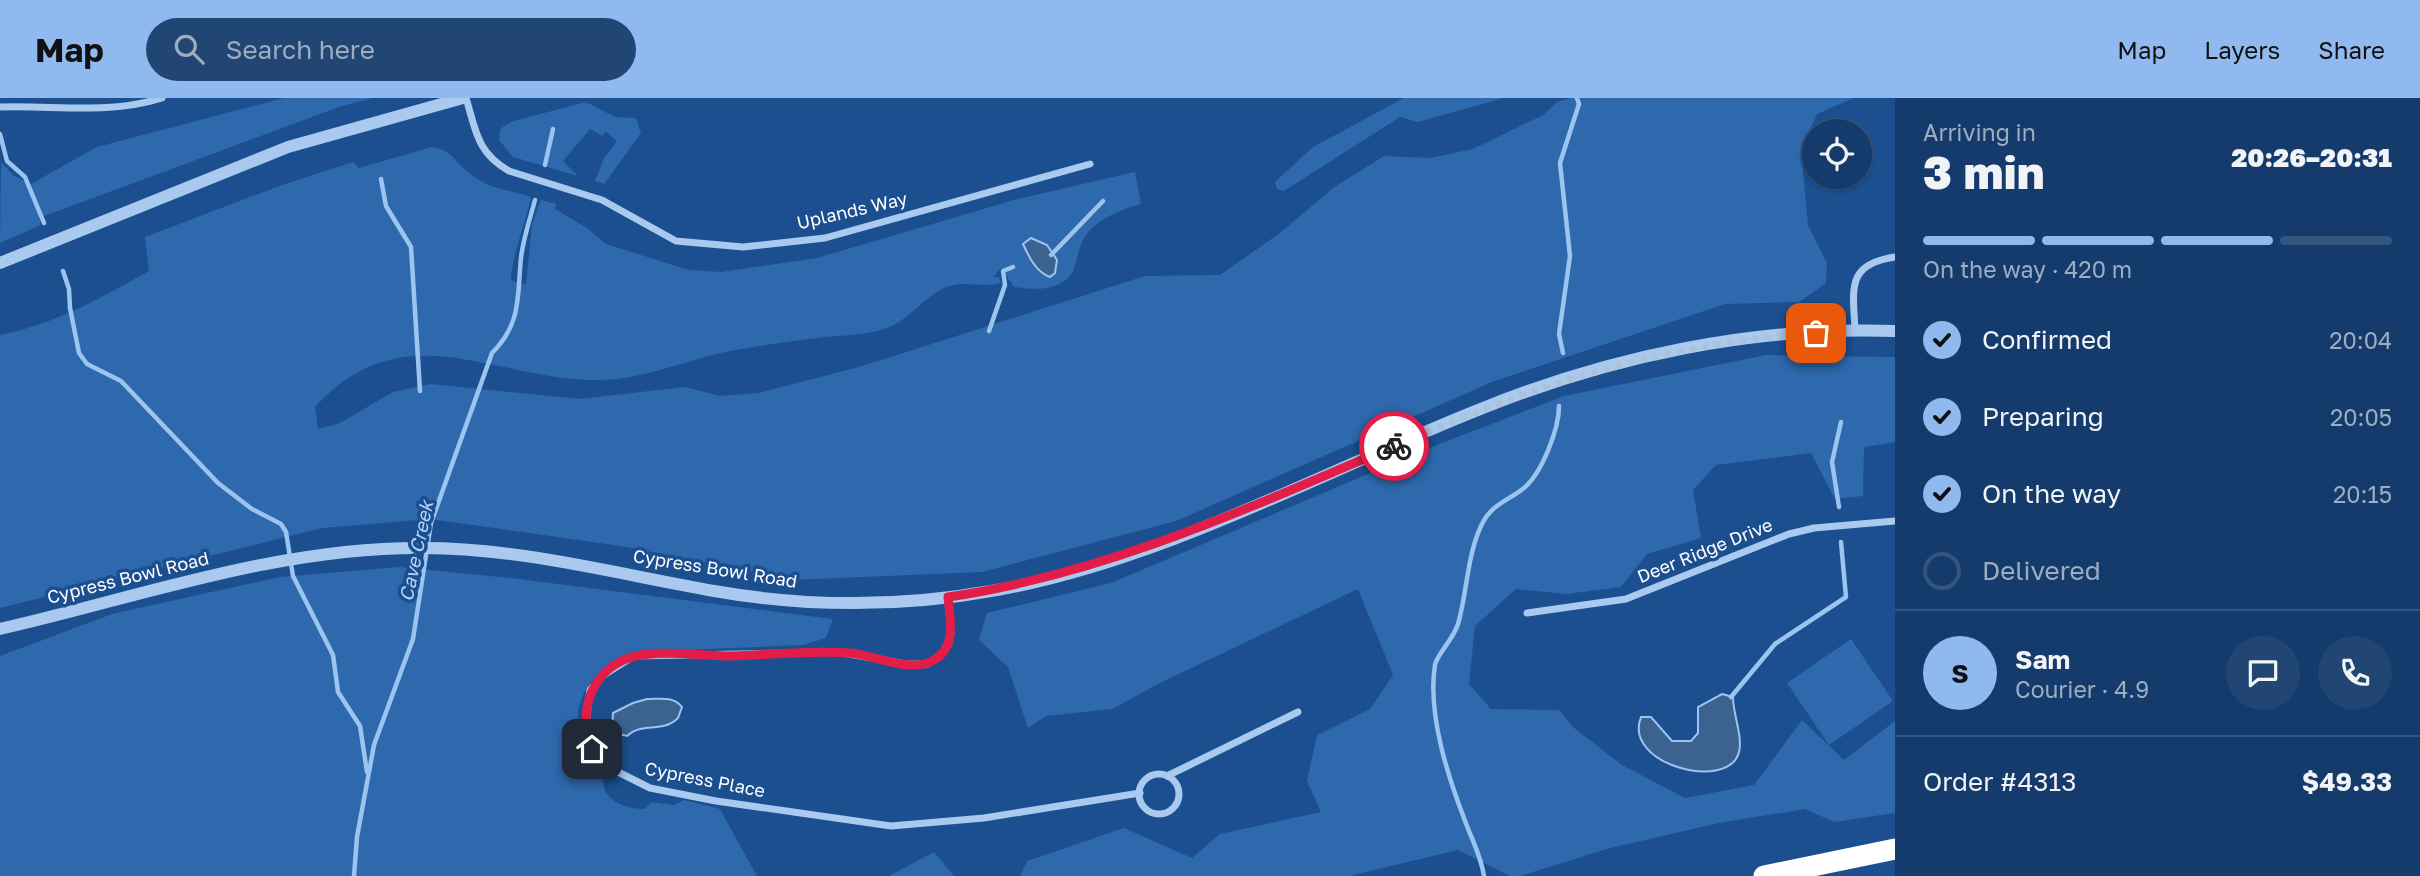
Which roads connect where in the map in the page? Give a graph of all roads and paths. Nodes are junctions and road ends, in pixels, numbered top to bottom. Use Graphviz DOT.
graph roads {
  1 [pos="162,98"];
  2 [pos="464,98"];
  3 [pos="0,107"];
  4 [pos="1090,164"];
  5 [pos="1895,257"];
  6 [pos="0,262"];
  7 [pos="1855,330"];
  8 [pos="1895,331"];
  9 [pos="1895,521"];
  10 [pos="948,597"];
  11 [pos="1527,613"];
  12 [pos="0,629"];
  13 [pos="1298,712"];
  14 [pos="1167,776"];
  15 [pos="1140,793"];
  16 [pos="1895,849"];
  17 [pos="1764,876"];
  1 -- 3 [label="street"];
  2 -- 4 [label="street, Uplands Way"];
  2 -- 6 [label="street"];
  5 -- 7 [label="street"];
  7 -- 8 [label="street, Cypress Bowl Road"];
  7 -- 10 [label="street, Cypress Bowl Road"];
  9 -- 11 [label="street, Deer Ridge Drive"];
  10 -- 12 [label="street, Cypress Bowl Road"];
  10 -- 15 [label="street, Cypress Place"];
  13 -- 14 [label="street, Cypress Place"];
  14 -- 15 [label="street, Cypress Place"];
  14 -- 15 [label="street"];
  16 -- 17 [label="highway"];
}
